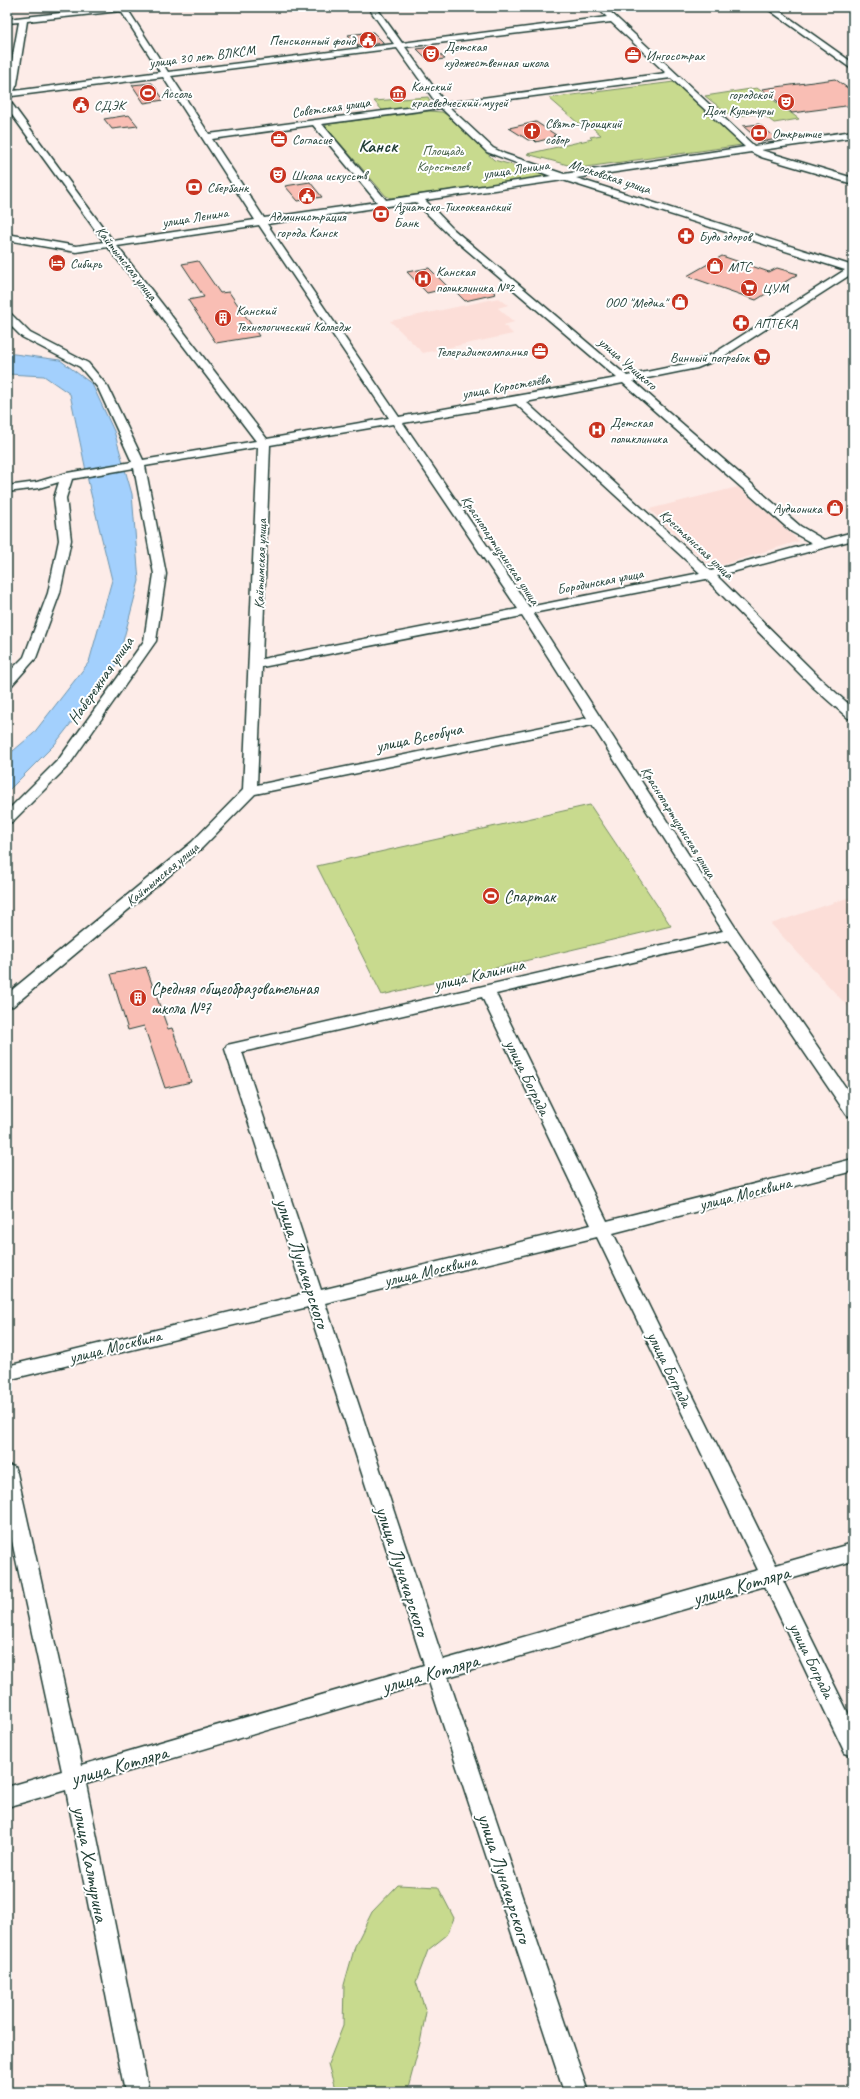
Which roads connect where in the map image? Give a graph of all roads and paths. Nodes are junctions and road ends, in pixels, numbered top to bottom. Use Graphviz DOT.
graph roads {
  1 [pos="136,7"];
  2 [pos="372,7"];
  3 [pos="600,7"];
  4 [pos="769,7"];
  5 [pos="123,8"];
  6 [pos="23,19"];
  7 [pos="613,19"];
  8 [pos="7,21"];
  9 [pos="400,46"];
  10 [pos="853,67"];
  11 [pos="166,73"];
  12 [pos="673,75"];
  13 [pos="7,97"];
  14 [pos="443,106"];
  15 [pos="316,122"];
  16 [pos="853,134"];
  17 [pos="206,137"];
  18 [pos="752,149"];
  19 [pos="564,176"];
  20 [pos="853,181"];
  21 [pos="417,198"];
  22 [pos="383,203"];
  23 [pos="261,221"];
  24 [pos="7,238"];
  25 [pos="111,244"];
  26 [pos="853,269"];
  27 [pos="7,316"];
  28 [pos="625,379"];
  29 [pos="518,400"];
  30 [pos="395,420"];
  31 [pos="264,443"];
  32 [pos="140,464"];
  33 [pos="67,476"];
  34 [pos="7,489"];
  35 [pos="853,536"];
  36 [pos="824,544"];
  37 [pos="709,575"];
  38 [pos="526,612"];
  39 [pos="256,664"];
  40 [pos="7,682"];
  41 [pos="853,715"];
  42 [pos="596,720"];
  43 [pos="250,791"];
  44 [pos="7,819"];
  45 [pos="732,934"];
  46 [pos="487,992"];
  47 [pos="7,1002"];
  48 [pos="233,1049"];
  49 [pos="853,1111"];
  50 [pos="853,1165"];
  51 [pos="602,1229"];
  52 [pos="315,1298"];
  53 [pos="7,1373"];
  54 [pos="7,1473"];
  55 [pos="853,1552"];
  56 [pos="772,1576"];
  57 [pos="436,1671"];
  58 [pos="853,1746"];
  59 [pos="74,1778"];
  60 [pos="7,1797"];
  61 [pos="137,2092"];
  62 [pos="576,2092"];
  1 -- 5 [label="street"];
  2 -- 9 [label="street, Московская улица"];
  3 -- 7 [label="street"];
  4 -- 10 [label="street"];
  5 -- 6 [label="street"];
  5 -- 11 [label="street, Краснопартизанская улица"];
  6 -- 8 [label="street"];
  6 -- 13 [label="street"];
  7 -- 9 [label="street, улица 30 лет ВЛКСМ"];
  7 -- 12 [label="street"];
  9 -- 11 [label="street, улица 30 лет ВЛКСМ"];
  9 -- 14 [label="street, Московская улица"];
  11 -- 13 [label="street, улица 30 лет ВЛКСМ"];
  11 -- 17 [label="street, Краснопартизанская улица"];
  12 -- 14 [label="street, Советская улица"];
  12 -- 18 [label="street"];
  13 -- 25 [label="street, Кайтымская улица"];
  14 -- 15 [label="street, Советская улица"];
  14 -- 19 [label="street, Московская улица"];
  15 -- 17 [label="street, Советская улица"];
  15 -- 22 [label="street"];
  16 -- 18 [label="street, улица Ленина"];
  17 -- 23 [label="street, Краснопартизанская улица"];
  18 -- 19 [label="street, улица Ленина"];
  18 -- 20 [label="street"];
  19 -- 21 [label="street, улица Ленина"];
  19 -- 26 [label="street, Московская улица"];
  21 -- 22 [label="street, улица Ленина"];
  21 -- 28 [label="street, улица Урицкого"];
  22 -- 23 [label="street, улица Ленина"];
  23 -- 25 [label="street, улица Ленина"];
  23 -- 30 [label="street, Краснопартизанская улица"];
  24 -- 25 [label="street"];
  25 -- 31 [label="street, Кайтымская улица"];
  26 -- 28 [label="street, улица Коростелёва"];
  27 -- 32 [label="street, Набережная улица"];
  28 -- 29 [label="street, улица Коростелёва"];
  28 -- 36 [label="street, улица Урицкого"];
  29 -- 30 [label="street, улица Коростелёва"];
  29 -- 37 [label="street, Крестьянская улица"];
  30 -- 31 [label="street, улица Коростелёва"];
  30 -- 38 [label="street, Краснопартизанская улица"];
  31 -- 32 [label="street, улица Коростелёва"];
  31 -- 39 [label="street, Кайтымская улица"];
  32 -- 33 [label="street, улица Коростелёва"];
  32 -- 44 [label="street, Набережная улица"];
  33 -- 34 [label="street, улица Коростелёва"];
  33 -- 40 [label="street"];
  35 -- 36 [label="street, Бородинская улица"];
  36 -- 37 [label="street, Бородинская улица"];
  37 -- 38 [label="street, Бородинская улица"];
  37 -- 41 [label="street, Крестьянская улица"];
  38 -- 39 [label="street, Бородинская улица"];
  38 -- 42 [label="street, Краснопартизанская улица"];
  39 -- 43 [label="street, Кайтымская улица"];
  42 -- 43 [label="street, улица Всеобуча"];
  42 -- 45 [label="street, Краснопартизанская улица"];
  43 -- 47 [label="street, Кайтымская улица"];
  45 -- 46 [label="street, улица Калинина"];
  45 -- 49 [label="street, Краснопартизанская улица"];
  46 -- 48 [label="street, улица Калинина"];
  46 -- 51 [label="street, улица Бограда"];
  48 -- 52 [label="street, улица Луначарского"];
  50 -- 51 [label="street, улица Москвина"];
  51 -- 52 [label="street, улица Москвина"];
  51 -- 56 [label="street, улица Бограда"];
  52 -- 53 [label="street, улица Москвина"];
  52 -- 57 [label="street, улица Луначарского"];
  54 -- 59 [label="street, улица Халтурина"];
  55 -- 56 [label="street, улица Котляра"];
  56 -- 57 [label="street, улица Котляра"];
  56 -- 58 [label="street, улица Бограда"];
  57 -- 59 [label="street, улица Котляра"];
  57 -- 62 [label="street, улица Луначарского"];
  59 -- 60 [label="street, улица Котляра"];
  59 -- 61 [label="street, улица Халтурина"];
}
